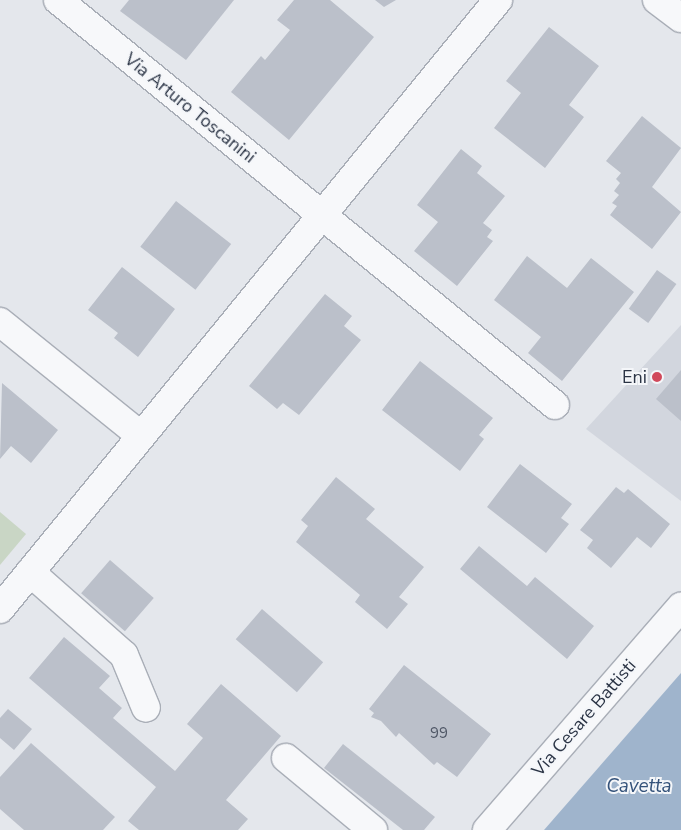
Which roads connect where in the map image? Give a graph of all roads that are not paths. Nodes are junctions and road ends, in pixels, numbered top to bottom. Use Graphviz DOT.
graph roads {
  1 [pos="58,0"];
  2 [pos="498,0"];
  3 [pos="657,0"];
  4 [pos="681,18"];
  5 [pos="322,215"];
  6 [pos="0,322"];
  7 [pos="555,405"];
  8 [pos="140,435"];
  9 [pos="30,572"];
  10 [pos="681,607"];
  11 [pos="0,609"];
  12 [pos="146,708"];
  13 [pos="286,758"];
  14 [pos="373,830"];
  15 [pos="487,830"];
  1 -- 5 [label="street, Via Arturo Toscanini"];
  2 -- 5 [label="street"];
  3 -- 4 [label="street"];
  5 -- 7 [label="street, Via Arturo Toscanini"];
  5 -- 8 [label="street"];
  6 -- 8 [label="street"];
  8 -- 9 [label="street"];
  9 -- 11 [label="street"];
  9 -- 12 [label="street"];
  10 -- 15 [label="street, Via Cesare Battisti"];
  13 -- 14 [label="street"];
}
